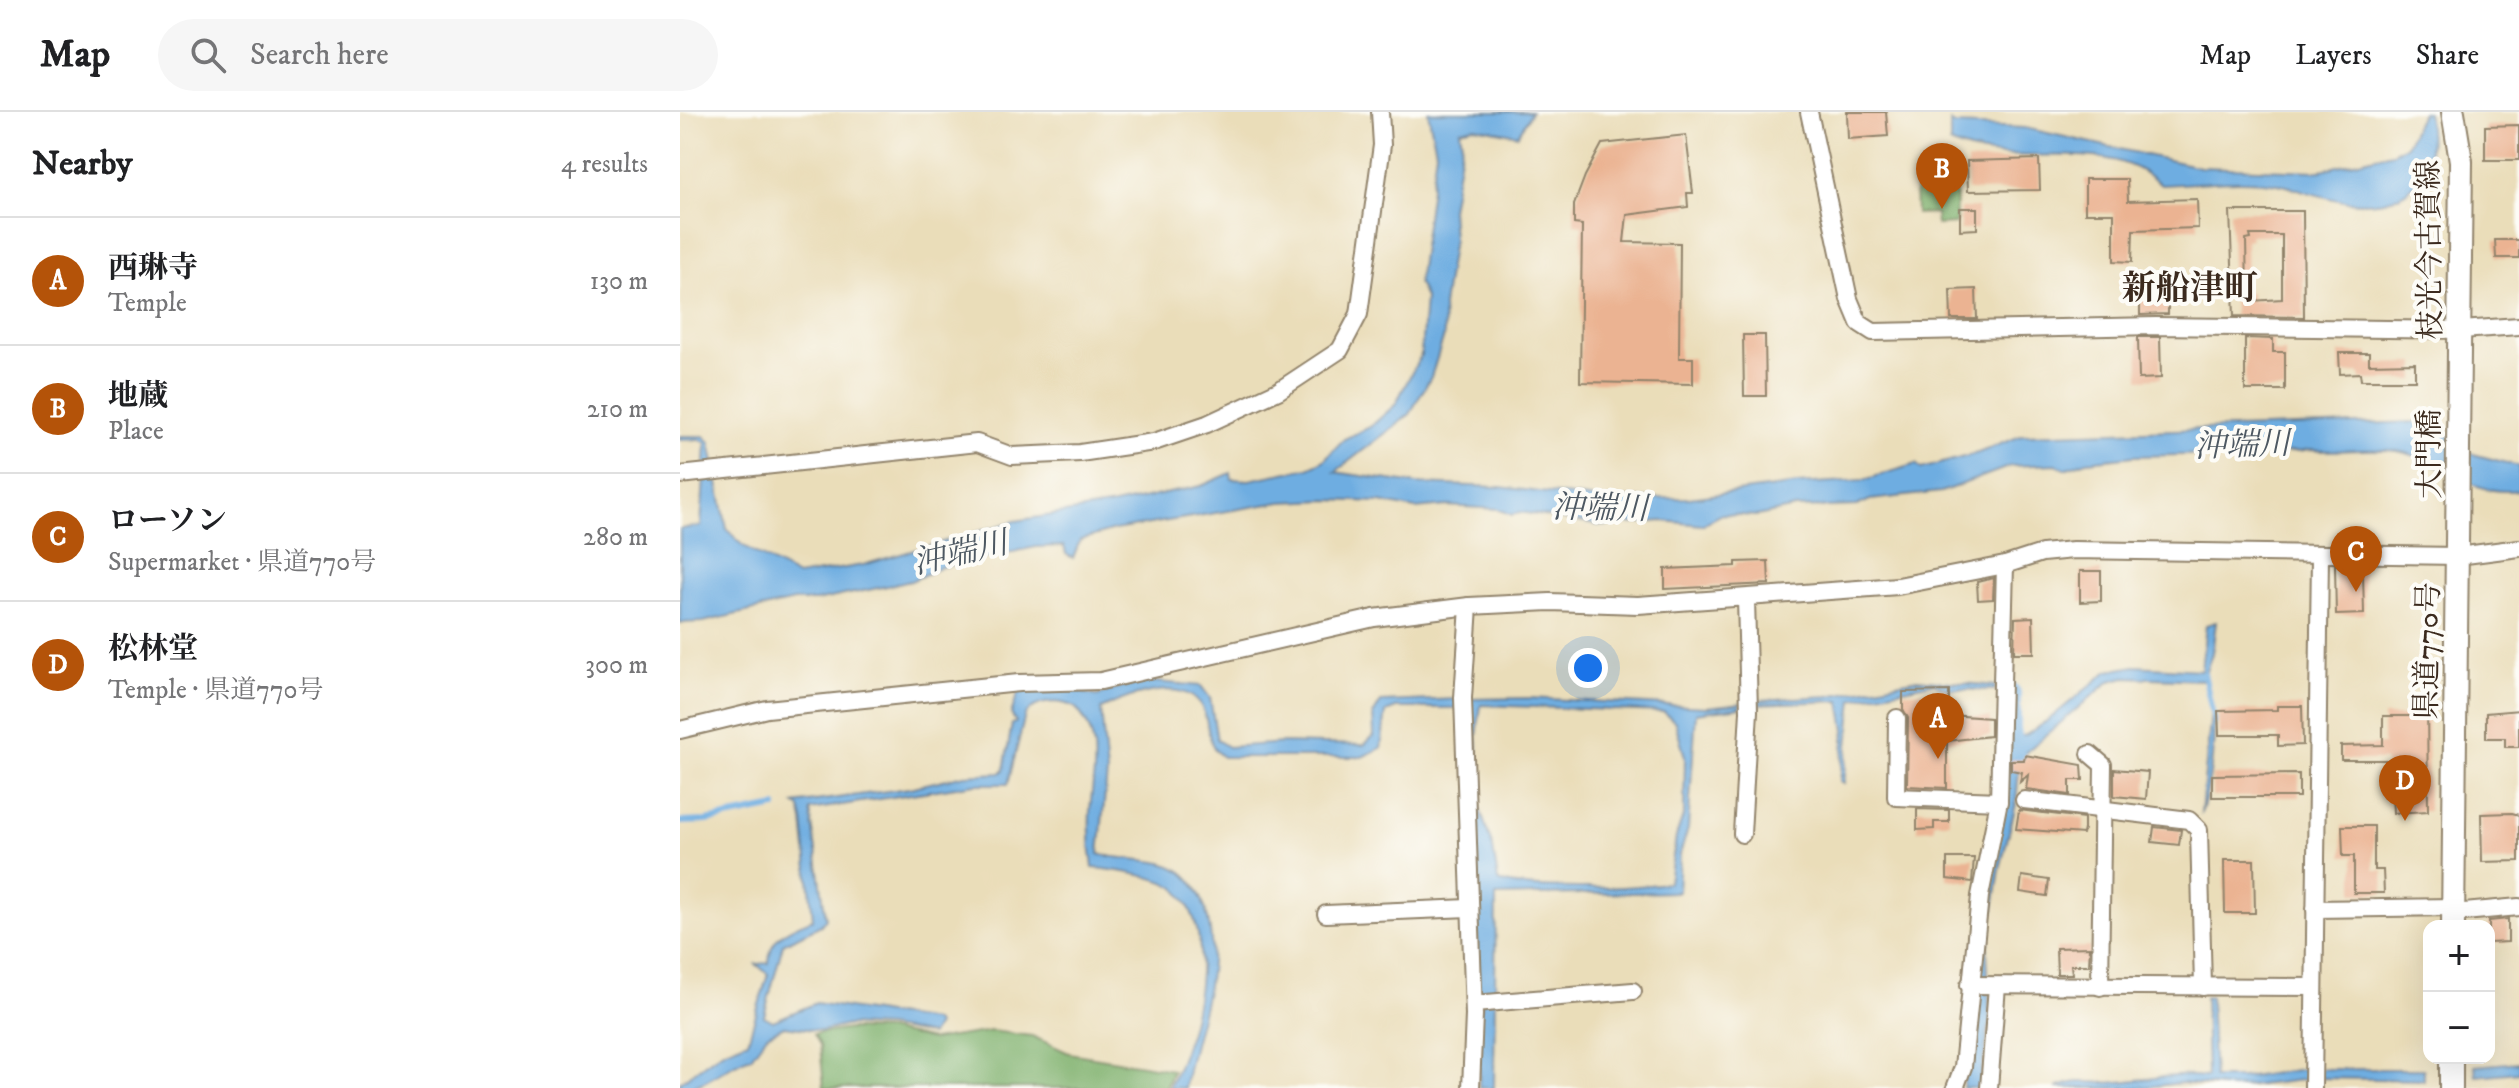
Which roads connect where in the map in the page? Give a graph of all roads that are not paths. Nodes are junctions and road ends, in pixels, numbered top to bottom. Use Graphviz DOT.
graph roads {
  1 [pos="1380,112"];
  2 [pos="1809,112"];
  3 [pos="2453,112"];
  4 [pos="2519,326"];
  5 [pos="2461,330"];
  6 [pos="2459,388"];
  7 [pos="680,475"];
  8 [pos="2459,521"];
  9 [pos="2519,548"];
  10 [pos="2320,556"];
  11 [pos="2458,556"];
  12 [pos="2005,565"];
  13 [pos="1746,599"];
  14 [pos="1469,606"];
  15 [pos="1897,718"];
  16 [pos="680,730"];
  17 [pos="2090,754"];
  18 [pos="2024,800"];
  19 [pos="1999,801"];
  20 [pos="2102,807"];
  21 [pos="1742,834"];
  22 [pos="2519,907"];
  23 [pos="1469,908"];
  24 [pos="2315,909"];
  25 [pos="1326,914"];
  26 [pos="2453,915"];
  27 [pos="1972,985"];
  28 [pos="1997,986"];
  29 [pos="2100,987"];
  30 [pos="2203,987"];
  31 [pos="2314,987"];
  32 [pos="1633,991"];
  33 [pos="1477,1003"];
  34 [pos="2451,1064"];
  35 [pos="2313,1079"];
  36 [pos="1471,1088"];
  37 [pos="1955,1088"];
  38 [pos="1989,1088"];
  39 [pos="2451,1088"];
  1 -- 7 [label="street"];
  2 -- 5 [label="street"];
  3 -- 5 [label="main road, 枝光今古賀線"];
  4 -- 5 [label="street"];
  5 -- 6 [label="main road, 枝光今古賀線"];
  6 -- 8 [label="main road, 大門橋"];
  8 -- 11 [label="main road, 県道770号"];
  9 -- 11 [label="street"];
  10 -- 11 [label="street"];
  10 -- 12 [label="street"];
  10 -- 24 [label="street"];
  11 -- 26 [label="main road, 県道770号"];
  12 -- 13 [label="street"];
  12 -- 19 [label="street"];
  13 -- 14 [label="street"];
  13 -- 21 [label="street"];
  14 -- 16 [label="street"];
  14 -- 23 [label="street"];
  15 -- 19 [label="street"];
  17 -- 20 [label="street"];
  18 -- 20 [label="street"];
  19 -- 27 [label="street"];
  20 -- 29 [label="street"];
  20 -- 30 [label="street"];
  22 -- 26 [label="street"];
  23 -- 25 [label="street"];
  23 -- 33 [label="street"];
  24 -- 26 [label="street"];
  24 -- 31 [label="street"];
  27 -- 28 [label="street"];
  27 -- 37 [label="street"];
  28 -- 29 [label="street"];
  28 -- 38 [label="street"];
  29 -- 30 [label="street"];
  30 -- 31 [label="street"];
  31 -- 35 [label="street"];
  32 -- 33 [label="street"];
  33 -- 36 [label="street"];
  34 -- 39 [label="main road"];
}
